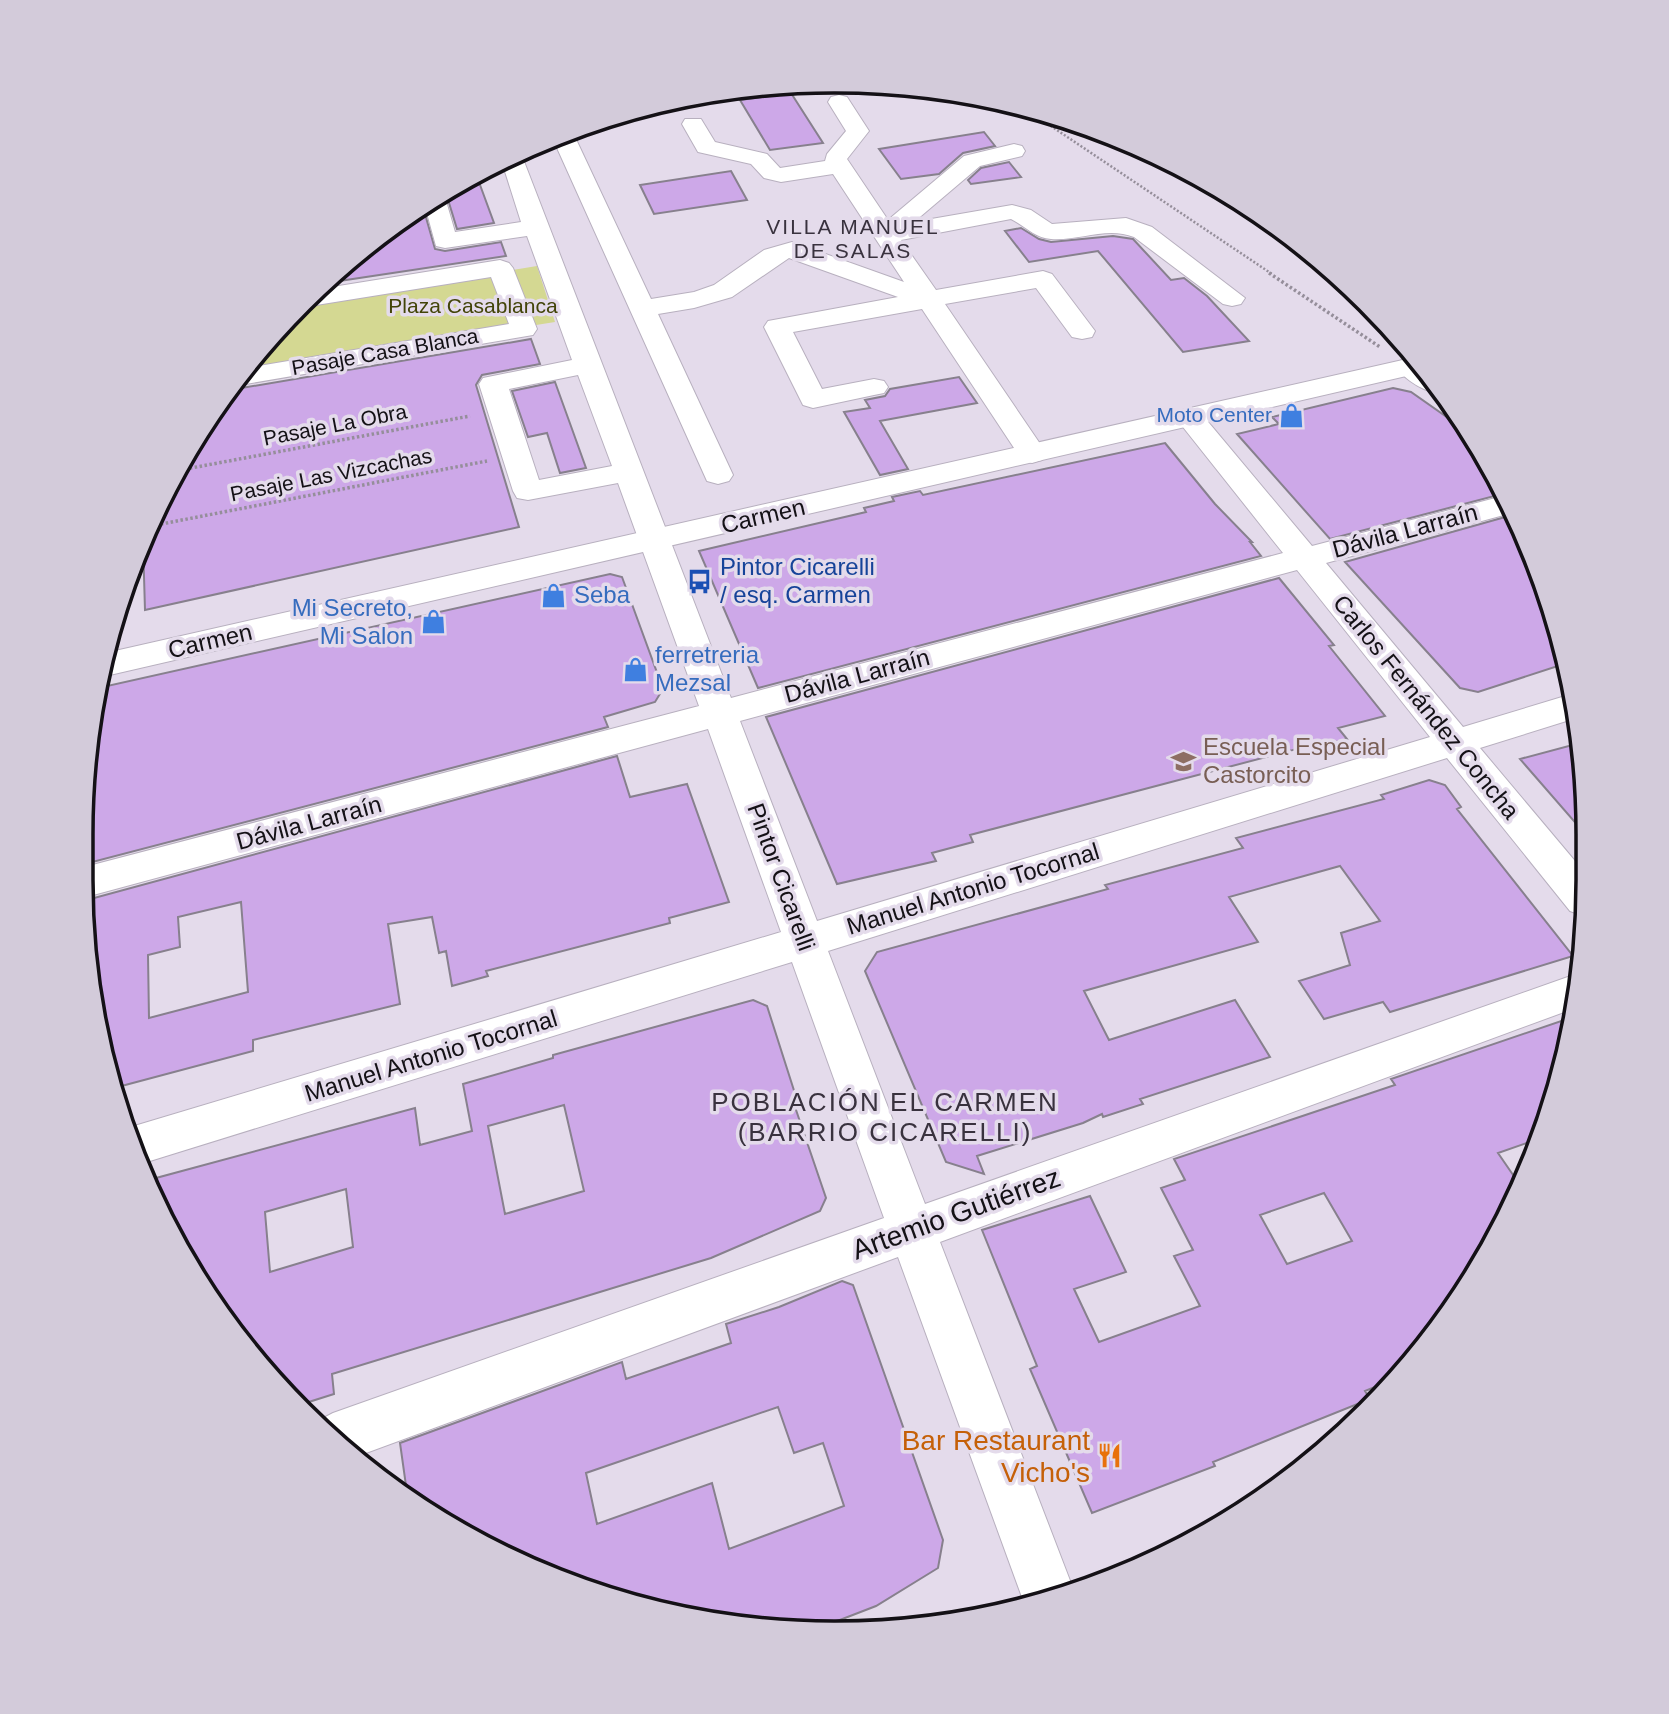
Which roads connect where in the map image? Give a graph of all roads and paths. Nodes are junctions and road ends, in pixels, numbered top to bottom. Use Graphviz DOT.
graph roads {
  1 [pos="839,102"];
  2 [pos="693,124"];
  3 [pos="1050,125"];
  4 [pos="567,143"];
  5 [pos="1014,151"];
  6 [pos="840,166"];
  7 [pos="511,167"];
  8 [pos="437,209"];
  9 [pos="536,227"];
  10 [pos="886,235"];
  11 [pos="325,296"];
  12 [pos="1232,298"];
  13 [pos="928,300"];
  14 [pos="642,308"];
  15 [pos="1082,331"];
  16 [pos="1399,354"];
  17 [pos="588,365"];
  18 [pos="1410,366"];
  19 [pos="253,375"];
  20 [pos="874,387"];
  21 [pos="501,410"];
  22 [pos="1189,417"];
  23 [pos="1032,454"];
  24 [pos="516,455"];
  25 [pos="190,468"];
  26 [pos="629,472"];
  27 [pos="718,475"];
  28 [pos="1500,506"];
  29 [pos="161,524"];
  30 [pos="655,540"];
  31 [pos="1303,557"];
  32 [pos="113,664"];
  33 [pos="1565,709"];
  34 [pos="719,713"];
  35 [pos="1455,743"];
  36 [pos="93,881"];
  37 [pos="1576,890"];
  38 [pos="804,942"];
  39 [pos="1567,994"];
  40 [pos="142,1144"];
  41 [pos="912,1230"];
  42 [pos="343,1435"];
  43 [pos="1046,1590"];
  1 -- 6 [label="street"];
  2 -- 6 [label="street"];
  3 -- 16 [label="path"];
  4 -- 14 [label="street"];
  5 -- 10 [label="street"];
  6 -- 10 [label="street"];
  7 -- 9 [label="street, Pintor Cicarelli"];
  8 -- 9 [label="street"];
  9 -- 17 [label="street, Pintor Cicarelli"];
  10 -- 12 [label="street"];
  10 -- 13 [label="street"];
  11 -- 19 [label="street, Pasaje Casa Blanca"];
  13 -- 14 [label="street"];
  13 -- 15 [label="street"];
  13 -- 20 [label="street"];
  13 -- 23 [label="street"];
  14 -- 27 [label="street"];
  17 -- 21 [label="street"];
  17 -- 26 [label="street, Pintor Cicarelli"];
  18 -- 22 [label="street, Carmen"];
  21 -- 24 [label="street"];
  21 -- 25 [label="path, Pasaje La Obra"];
  22 -- 23 [label="street, Carmen"];
  22 -- 31 [label="street, Carlos Fernández Concha"];
  23 -- 30 [label="street, Carmen"];
  24 -- 26 [label="street"];
  24 -- 29 [label="path, Pasaje Las Vizcachas"];
  26 -- 30 [label="street, Pintor Cicarelli"];
  28 -- 31 [label="street, Dávila Larraín"];
  30 -- 32 [label="street, Carmen"];
  30 -- 34 [label="street, Pintor Cicarelli"];
  31 -- 34 [label="street, Dávila Larraín"];
  31 -- 35 [label="street, Carlos Fernández Concha"];
  33 -- 35 [label="street, Manuel Antonio Tocornal"];
  34 -- 36 [label="street, Dávila Larraín"];
  34 -- 38 [label="street, Pintor Cicarelli"];
  35 -- 37 [label="street, Carlos Fernández Concha"];
  35 -- 38 [label="street, Manuel Antonio Tocornal"];
  38 -- 40 [label="street, Manuel Antonio Tocornal"];
  38 -- 41 [label="street, Pintor Cicarelli"];
  39 -- 41 [label="street, Artemio Gutiérrez"];
  41 -- 42 [label="street, Artemio Gutiérrez"];
  41 -- 43 [label="street, Pintor Cicarelli"];
}
